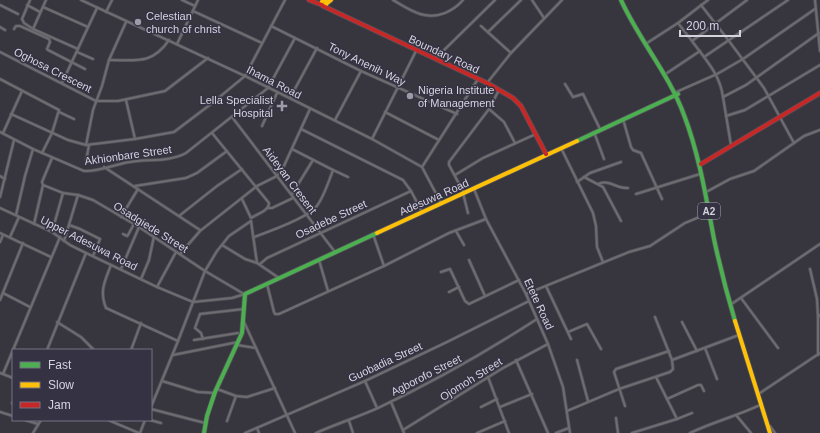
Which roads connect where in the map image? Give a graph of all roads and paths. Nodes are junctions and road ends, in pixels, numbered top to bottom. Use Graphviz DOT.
graph roads {
  1 [pos="30,0"];
  2 [pos="46,0"];
  3 [pos="81,0"];
  4 [pos="112,0"];
  5 [pos="182,0"];
  6 [pos="198,0"];
  7 [pos="285,0"];
  8 [pos="331,0"];
  9 [pos="393,0"];
  10 [pos="463,0"];
  11 [pos="495,0"];
  12 [pos="521,0"];
  13 [pos="532,0"];
  14 [pos="562,0"];
  15 [pos="623,0"];
  16 [pos="708,0"];
  17 [pos="747,0"];
  18 [pos="787,0"];
  19 [pos="815,0"];
  20 [pos="311,1"];
  21 [pos="324,3"];
  22 [pos="815,4"];
  23 [pos="820,4"];
  24 [pos="0,5"];
  25 [pos="27,5"];
  26 [pos="701,5"];
  27 [pos="195,6"];
  28 [pos="43,7"];
  29 [pos="97,8"];
  30 [pos="815,9"];
  31 [pos="193,11"];
  32 [pos="40,12"];
  33 [pos="106,12"];
  34 [pos="18,14"];
  35 [pos="544,18"];
  36 [pos="126,22"];
  37 [pos="716,22"];
  38 [pos="678,23"];
  39 [pos="271,26"];
  40 [pos="480,26"];
  41 [pos="0,27"];
  42 [pos="88,27"];
  43 [pos="14,29"];
  44 [pos="33,29"];
  45 [pos="5,30"];
  46 [pos="488,32"];
  47 [pos="819,33"];
  48 [pos="295,38"];
  49 [pos="169,40"];
  50 [pos="692,41"];
  51 [pos="729,41"];
  52 [pos="262,43"];
  53 [pos="647,43"];
  54 [pos="177,44"];
  55 [pos="316,48"];
  56 [pos="77,51"];
  57 [pos="416,51"];
  58 [pos="700,51"];
  59 [pos="820,51"];
  60 [pos="0,52"];
  61 [pos="511,53"];
  62 [pos="704,57"];
  63 [pos="208,58"];
  64 [pos="93,59"];
  65 [pos="743,59"];
  66 [pos="109,60"];
  67 [pos="435,60"];
  68 [pos="71,62"];
  69 [pos="820,65"];
  70 [pos="85,69"];
  71 [pos="362,71"];
  72 [pos="667,73"];
  73 [pos="717,74"];
  74 [pos="245,76"];
  75 [pos="756,77"];
  76 [pos="1,79"];
  77 [pos="478,79"];
  78 [pos="62,83"];
  79 [pos="487,83"];
  80 [pos="0,84"];
  81 [pos="565,84"];
  82 [pos="268,88"];
  83 [pos="398,88"];
  84 [pos="22,90"];
  85 [pos="499,90"];
  86 [pos="278,92"];
  87 [pos="676,93"];
  88 [pos="820,93"];
  89 [pos="723,97"];
  90 [pos="769,97"];
  91 [pos="290,99"];
  92 [pos="126,100"];
  93 [pos="96,101"];
  94 [pos="310,109"];
  95 [pos="489,109"];
  96 [pos="59,112"];
  97 [pos="386,112"];
  98 [pos="11,114"];
  99 [pos="457,114"];
  100 [pos="726,116"];
  101 [pos="232,117"];
  102 [pos="780,118"];
  103 [pos="74,119"];
  104 [pos="624,119"];
  105 [pos="335,120"];
  106 [pos="262,126"];
  107 [pos="600,129"];
  108 [pos="301,130"];
  109 [pos="820,130"];
  110 [pos="594,132"];
  111 [pos="2,133"];
  112 [pos="52,133"];
  113 [pos="212,133"];
  114 [pos="536,134"];
  115 [pos="135,139"];
  116 [pos="372,139"];
  117 [pos="14,140"];
  118 [pos="439,140"];
  119 [pos="514,143"];
  120 [pos="794,143"];
  121 [pos="87,145"];
  122 [pos="732,147"];
  123 [pos="561,148"];
  124 [pos="33,149"];
  125 [pos="292,149"];
  126 [pos="227,151"];
  127 [pos="42,153"];
  128 [pos="546,154"];
  129 [pos="52,158"];
  130 [pos="604,159"];
  131 [pos="313,160"];
  132 [pos="86,161"];
  133 [pos="621,162"];
  134 [pos="701,164"];
  135 [pos="104,167"];
  136 [pos="422,167"];
  137 [pos="242,169"];
  138 [pos="333,170"];
  139 [pos="701,173"];
  140 [pos="455,175"];
  141 [pos="0,176"];
  142 [pos="277,176"];
  143 [pos="348,177"];
  144 [pos="584,177"];
  145 [pos="5,179"];
  146 [pos="577,182"];
  147 [pos="598,184"];
  148 [pos="43,185"];
  149 [pos="257,186"];
  150 [pos="134,187"];
  151 [pos="657,187"];
  152 [pos="628,188"];
  153 [pos="138,189"];
  154 [pos="474,189"];
  155 [pos="411,191"];
  156 [pos="708,192"];
  157 [pos="64,193"];
  158 [pos="463,193"];
  159 [pos="636,194"];
  160 [pos="78,195"];
  161 [pos="292,195"];
  162 [pos="0,197"];
  163 [pos="293,198"];
  164 [pos="242,199"];
  165 [pos="662,199"];
  166 [pos="441,203"];
  167 [pos="0,208"];
  168 [pos="268,208"];
  169 [pos="422,212"];
  170 [pos="710,212"];
  171 [pos="468,213"];
  172 [pos="306,214"];
  173 [pos="17,216"];
  174 [pos="179,216"];
  175 [pos="122,217"];
  176 [pos="251,219"];
  177 [pos="486,219"];
  178 [pos="621,221"];
  179 [pos="34,224"];
  180 [pos="134,224"];
  181 [pos="69,225"];
  182 [pos="139,227"];
  183 [pos="200,231"];
  184 [pos="456,231"];
  185 [pos="52,232"];
  186 [pos="0,233"];
  187 [pos="321,233"];
  188 [pos="123,234"];
  189 [pos="373,234"];
  190 [pos="3,235"];
  191 [pos="154,236"];
  192 [pos="10,237"];
  193 [pos="60,237"];
  194 [pos="254,237"];
  195 [pos="64,241"];
  196 [pos="0,242"];
  197 [pos="23,243"];
  198 [pos="820,244"];
  199 [pos="222,245"];
  200 [pos="464,245"];
  201 [pos="718,248"];
  202 [pos="176,252"];
  203 [pos="335,252"];
  204 [pos="86,254"];
  205 [pos="180,254"];
  206 [pos="93,256"];
  207 [pos="52,257"];
  208 [pos="319,259"];
  209 [pos="469,260"];
  210 [pos="603,262"];
  211 [pos="258,263"];
  212 [pos="111,265"];
  213 [pos="384,266"];
  214 [pos="121,269"];
  215 [pos="810,269"];
  216 [pos="205,271"];
  217 [pos="441,272"];
  218 [pos="279,278"];
  219 [pos="141,279"];
  220 [pos="519,280"];
  221 [pos="267,284"];
  222 [pos="546,286"];
  223 [pos="157,287"];
  224 [pos="459,287"];
  225 [pos="328,291"];
  226 [pos="449,292"];
  227 [pos="3,293"];
  228 [pos="245,294"];
  229 [pos="526,294"];
  230 [pos="485,296"];
  231 [pos="741,298"];
  232 [pos="0,300"];
  233 [pos="530,301"];
  234 [pos="193,302"];
  235 [pos="733,303"];
  236 [pos="30,308"];
  237 [pos="244,309"];
  238 [pos="819,316"];
  239 [pos="655,317"];
  240 [pos="537,319"];
  241 [pos="243,321"];
  242 [pos="58,322"];
  243 [pos="682,322"];
  244 [pos="141,323"];
  245 [pos="568,332"];
  246 [pos="238,333"];
  247 [pos="740,334"];
  248 [pos="203,339"];
  249 [pos="571,339"];
  250 [pos="194,340"];
  251 [pos="178,341"];
  252 [pos="237,344"];
  253 [pos="548,344"];
  254 [pos="256,348"];
  255 [pos="705,348"];
  256 [pos="778,348"];
  257 [pos="13,349"];
  258 [pos="47,349"];
  259 [pos="93,349"];
  260 [pos="131,349"];
  261 [pos="601,349"];
  262 [pos="696,351"];
  263 [pos="12,352"];
  264 [pos="669,352"];
  265 [pos="819,354"];
  266 [pos="173,355"];
  267 [pos="516,360"];
  268 [pos="577,360"];
  269 [pos="672,360"];
  270 [pos="0,373"];
  271 [pos="3,374"];
  272 [pos="488,377"];
  273 [pos="656,377"];
  274 [pos="12,378"];
  275 [pos="716,379"];
  276 [pos="162,381"];
  277 [pos="365,381"];
  278 [pos="275,388"];
  279 [pos="619,389"];
  280 [pos="216,391"];
  281 [pos="704,391"];
  282 [pos="760,393"];
  283 [pos="532,394"];
  284 [pos="236,396"];
  285 [pos="497,399"];
  286 [pos="667,399"];
  287 [pos="588,401"];
  288 [pos="391,402"];
  289 [pos="761,404"];
  290 [pos="152,406"];
  291 [pos="625,406"];
  292 [pos="481,407"];
  293 [pos="500,407"];
  294 [pos="152,408"];
  295 [pos="377,408"];
  296 [pos="567,411"];
  297 [pos="0,412"];
  298 [pos="692,413"];
  299 [pos="287,415"];
  300 [pos="736,415"];
  301 [pos="12,416"];
  302 [pos="616,418"];
  303 [pos="677,419"];
  304 [pos="28,421"];
  305 [pos="40,421"];
  306 [pos="110,421"];
  307 [pos="145,421"];
  308 [pos="152,421"];
  309 [pos="227,421"];
  310 [pos="349,421"];
  311 [pos="505,421"];
  312 [pos="161,423"];
  313 [pos="205,423"];
  314 [pos="38,424"];
  315 [pos="770,426"];
  316 [pos="257,428"];
  317 [pos="569,428"];
  318 [pos="485,430"];
  319 [pos="404,432"];
  320 [pos="34,433"];
  321 [pos="139,433"];
  322 [pos="204,433"];
  323 [pos="245,433"];
  324 [pos="258,433"];
  325 [pos="295,433"];
  326 [pos="316,433"];
  327 [pos="353,433"];
  328 [pos="477,433"];
  329 [pos="486,433"];
  330 [pos="509,433"];
  331 [pos="548,433"];
  332 [pos="556,433"];
  333 [pos="570,433"];
  334 [pos="618,433"];
  335 [pos="632,433"];
  336 [pos="690,433"];
  337 [pos="750,433"];
  338 [pos="771,433"];
  339 [pos="775,433"];
  1 -- 25 [label="street"];
  2 -- 28 [label="street"];
  3 -- 29 [label="street, Ihama Road"];
  4 -- 33 [label="street"];
  5 -- 27 [label="street"];
  6 -- 27 [label="street"];
  7 -- 39 [label="street"];
  8 -- 21 [label="main road"];
  9 -- 10 [label="street"];
  11 -- 67 [label="street"];
  12 -- 46 [label="street"];
  13 -- 35 [label="street"];
  14 -- 35 [label="street"];
  15 -- 53 [label="main road, A2"];
  15 -- 87 [label="main road, A2"];
  16 -- 26 [label="street"];
  17 -- 37 [label="street"];
  18 -- 51 [label="street"];
  19 -- 22 [label="street"];
  20 -- 21 [label="main road, Boundary Road"];
  21 -- 57 [label="main road, Boundary Road"];
  22 -- 23 [label="street"];
  22 -- 30 [label="street"];
  24 -- 34 [label="street"];
  25 -- 32 [label="street"];
  25 -- 44 [label="street"];
  26 -- 37 [label="street"];
  26 -- 38 [label="street"];
  27 -- 31 [label="street"];
  28 -- 32 [label="street"];
  28 -- 42 [label="street"];
  29 -- 33 [label="street, Ihama Road"];
  29 -- 42 [label="street"];
  30 -- 47 [label="street"];
  30 -- 65 [label="street"];
  31 -- 52 [label="street"];
  31 -- 54 [label="street"];
  32 -- 44 [label="street"];
  33 -- 36 [label="street, Ihama Road"];
  35 -- 61 [label="street"];
  36 -- 49 [label="street, Ihama Road"];
  36 -- 66 [label="street"];
  37 -- 50 [label="street"];
  37 -- 51 [label="street"];
  38 -- 50 [label="street"];
  38 -- 53 [label="street"];
  39 -- 48 [label="street, Tony Anenih Way"];
  39 -- 52 [label="street"];
  40 -- 46 [label="street"];
  41 -- 45 [label="street"];
  42 -- 56 [label="street"];
  43 -- 68 [label="street"];
  44 -- 56 [label="street"];
  46 -- 61 [label="street"];
  47 -- 59 [label="street"];
  47 -- 75 [label="street"];
  48 -- 55 [label="street, Tony Anenih Way"];
  48 -- 82 [label="street"];
  49 -- 54 [label="street, Ihama Road"];
  49 -- 66 [label="street"];
  50 -- 58 [label="street"];
  51 -- 62 [label="street"];
  51 -- 65 [label="street"];
  52 -- 74 [label="street"];
  53 -- 72 [label="main road, A2"];
  54 -- 63 [label="street, Ihama Road"];
  55 -- 71 [label="street, Tony Anenih Way"];
  55 -- 91 [label="street"];
  56 -- 64 [label="street"];
  56 -- 68 [label="street"];
  57 -- 67 [label="main road, Boundary Road"];
  57 -- 83 [label="street"];
  58 -- 62 [label="street"];
  58 -- 72 [label="street"];
  60 -- 78 [label="street, Oghosa Crescent"];
  61 -- 79 [label="street"];
  62 -- 73 [label="street"];
  63 -- 74 [label="street, Ihama Road"];
  63 -- 92 [label="street, Oghosa Crescent"];
  65 -- 73 [label="street"];
  65 -- 75 [label="street"];
  66 -- 93 [label="street"];
  67 -- 77 [label="main road, Boundary Road"];
  68 -- 70 [label="street"];
  68 -- 78 [label="street"];
  69 -- 90 [label="street"];
  71 -- 83 [label="street, Tony Anenih Way"];
  71 -- 105 [label="street"];
  72 -- 87 [label="main road, A2"];
  73 -- 87 [label="street"];
  73 -- 89 [label="street"];
  74 -- 82 [label="street, Ihama Road"];
  74 -- 115 [label="street"];
  75 -- 89 [label="street"];
  75 -- 90 [label="street"];
  76 -- 80 [label="street"];
  76 -- 84 [label="street"];
  77 -- 79 [label="main road, Boundary Road"];
  77 -- 99 [label="street"];
  78 -- 93 [label="street, Oghosa Crescent"];
  79 -- 85 [label="main road, Boundary Road"];
  81 -- 107 [label="street"];
  82 -- 86 [label="street, Ihama Road"];
  82 -- 101 [label="street, Akhionbare Street"];
  83 -- 97 [label="street"];
  83 -- 99 [label="street, Tony Anenih Way"];
  84 -- 96 [label="street"];
  84 -- 98 [label="street"];
  85 -- 95 [label="street"];
  85 -- 114 [label="main road, Boundary Road"];
  86 -- 91 [label="street, Ihama Road"];
  86 -- 106 [label="street"];
  87 -- 104 [label="main road, Adesuwa Road"];
  87 -- 134 [label="main road, A2"];
  87 -- 139 [label="main road, A2"];
  88 -- 102 [label="main road"];
  89 -- 100 [label="street"];
  90 -- 100 [label="street"];
  90 -- 102 [label="street"];
  91 -- 94 [label="street, Ihama Road"];
  92 -- 93 [label="street, Oghosa Crescent"];
  92 -- 115 [label="street"];
  93 -- 121 [label="street"];
  94 -- 105 [label="street, Ihama Road"];
  94 -- 108 [label="street"];
  95 -- 119 [label="street"];
  95 -- 140 [label="street"];
  96 -- 103 [label="street"];
  96 -- 112 [label="street"];
  97 -- 116 [label="street"];
  97 -- 118 [label="street"];
  98 -- 111 [label="street"];
  98 -- 112 [label="street"];
  99 -- 118 [label="street"];
  100 -- 122 [label="street"];
  101 -- 113 [label="street, Akhionbare Street"];
  101 -- 142 [label="street, Aideyan Cresent"];
  102 -- 120 [label="street"];
  102 -- 122 [label="main road"];
  104 -- 107 [label="main road, Adesuwa Road"];
  104 -- 151 [label="street"];
  105 -- 116 [label="street, Ihama Road"];
  107 -- 110 [label="main road, Adesuwa Road"];
  108 -- 125 [label="street"];
  108 -- 155 [label="street"];
  109 -- 120 [label="street"];
  110 -- 123 [label="main road, Adesuwa Road"];
  110 -- 130 [label="street"];
  111 -- 117 [label="street, Akhionbare Street"];
  112 -- 121 [label="street"];
  112 -- 127 [label="street"];
  113 -- 126 [label="street"];
  113 -- 135 [label="street, Akhionbare Street"];
  114 -- 119 [label="street"];
  114 -- 128 [label="main road, Boundary Road"];
  115 -- 121 [label="street"];
  116 -- 136 [label="street, Ihama Road"];
  117 -- 124 [label="street, Akhionbare Street"];
  117 -- 145 [label="street"];
  118 -- 136 [label="street"];
  119 -- 140 [label="street"];
  120 -- 156 [label="street"];
  121 -- 132 [label="street"];
  122 -- 134 [label="main road"];
  123 -- 128 [label="main road, Adesuwa Road"];
  123 -- 146 [label="street"];
  124 -- 127 [label="street, Akhionbare Street"];
  124 -- 173 [label="street"];
  125 -- 131 [label="street"];
  125 -- 142 [label="street"];
  126 -- 137 [label="street"];
  126 -- 150 [label="street"];
  127 -- 129 [label="street, Akhionbare Street"];
  128 -- 154 [label="main road, Adesuwa Road"];
  129 -- 135 [label="street, Akhionbare Street"];
  129 -- 148 [label="street"];
  131 -- 138 [label="street"];
  131 -- 161 [label="street"];
  133 -- 144 [label="street"];
  134 -- 156 [label="main road, A2"];
  135 -- 150 [label="street"];
  136 -- 166 [label="street"];
  137 -- 149 [label="street"];
  137 -- 174 [label="street"];
  138 -- 143 [label="street"];
  138 -- 172 [label="street"];
  139 -- 151 [label="street"];
  139 -- 170 [label="main road, A2"];
  140 -- 158 [label="street"];
  141 -- 145 [label="street"];
  142 -- 149 [label="street"];
  142 -- 161 [label="street, Aideyan Cresent"];
  144 -- 146 [label="street"];
  144 -- 147 [label="street"];
  145 -- 162 [label="street"];
  146 -- 210 [label="street"];
  147 -- 152 [label="street"];
  147 -- 178 [label="street"];
  148 -- 157 [label="street, Osadgiede Street"];
  148 -- 179 [label="street"];
  149 -- 164 [label="street"];
  149 -- 168 [label="street"];
  150 -- 153 [label="street"];
  151 -- 159 [label="street"];
  151 -- 165 [label="street"];
  153 -- 174 [label="street"];
  153 -- 175 [label="street"];
  154 -- 158 [label="main road, Adesuwa Road"];
  154 -- 177 [label="street, Etete Road"];
  155 -- 169 [label="street"];
  155 -- 187 [label="street, Osadebe Street"];
  156 -- 201 [label="main road, A2"];
  157 -- 160 [label="street, Osadgiede Street"];
  157 -- 185 [label="street"];
  158 -- 166 [label="main road, Adesuwa Road"];
  158 -- 171 [label="street"];
  160 -- 175 [label="street, Osadgiede Street"];
  160 -- 181 [label="street"];
  161 -- 163 [label="street, Aideyan Cresent"];
  163 -- 168 [label="street"];
  163 -- 172 [label="street, Aideyan Cresent"];
  164 -- 176 [label="street"];
  164 -- 183 [label="street"];
  166 -- 169 [label="main road, Adesuwa Road"];
  167 -- 173 [label="street, Upper Adesuwa Road"];
  168 -- 176 [label="street"];
  169 -- 189 [label="main road, Adesuwa Road"];
  170 -- 201 [label="main road, A2"];
  170 -- 210 [label="street"];
  172 -- 187 [label="street, Aideyan Cresent"];
  172 -- 194 [label="street"];
  173 -- 179 [label="street, Upper Adesuwa Road"];
  173 -- 192 [label="street"];
  174 -- 183 [label="street"];
  175 -- 180 [label="street, Osadgiede Street"];
  176 -- 194 [label="street"];
  176 -- 199 [label="street"];
  177 -- 184 [label="street"];
  177 -- 220 [label="street, Etete Road"];
  179 -- 185 [label="street, Upper Adesuwa Road"];
  180 -- 182 [label="street, Osadgiede Street"];
  180 -- 188 [label="street"];
  181 -- 195 [label="street"];
  181 -- 206 [label="street"];
  182 -- 191 [label="street, Osadgiede Street"];
  182 -- 214 [label="street"];
  183 -- 205 [label="street"];
  184 -- 200 [label="street"];
  184 -- 213 [label="street"];
  185 -- 193 [label="street, Upper Adesuwa Road"];
  186 -- 190 [label="street"];
  187 -- 203 [label="street, Aideyan Cresent"];
  187 -- 211 [label="street, Osadebe Street"];
  189 -- 203 [label="main road, Adesuwa Road"];
  189 -- 213 [label="street"];
  190 -- 192 [label="street"];
  190 -- 196 [label="street"];
  191 -- 202 [label="street, Osadgiede Street"];
  191 -- 219 [label="street"];
  192 -- 197 [label="street"];
  193 -- 195 [label="street, Upper Adesuwa Road"];
  193 -- 207 [label="street"];
  194 -- 211 [label="street"];
  195 -- 204 [label="street, Upper Adesuwa Road"];
  197 -- 207 [label="street"];
  197 -- 227 [label="street"];
  198 -- 231 [label="street"];
  199 -- 211 [label="street"];
  199 -- 216 [label="street"];
  201 -- 235 [label="main road, A2"];
  201 -- 247 [label="main road, A2"];
  202 -- 205 [label="street, Osadgiede Street"];
  202 -- 223 [label="street"];
  203 -- 208 [label="main road, Adesuwa Road"];
  204 -- 206 [label="street, Upper Adesuwa Road"];
  204 -- 242 [label="street"];
  205 -- 216 [label="street, Osadgiede Street"];
  206 -- 212 [label="street, Upper Adesuwa Road"];
  207 -- 236 [label="street"];
  208 -- 218 [label="main road, Adesuwa Road"];
  208 -- 225 [label="street"];
  209 -- 230 [label="street"];
  210 -- 222 [label="street"];
  211 -- 218 [label="street"];
  212 -- 214 [label="street, Upper Adesuwa Road"];
  212 -- 244 [label="street"];
  213 -- 225 [label="street"];
  214 -- 219 [label="street, Upper Adesuwa Road"];
  215 -- 238 [label="street"];
  216 -- 228 [label="street, Osadgiede Street"];
  216 -- 234 [label="street"];
  217 -- 224 [label="street"];
  218 -- 221 [label="main road, Adesuwa Road"];
  219 -- 223 [label="street, Upper Adesuwa Road"];
  220 -- 229 [label="street, Etete Road"];
  220 -- 230 [label="street"];
  221 -- 225 [label="street"];
  221 -- 228 [label="main road, Adesuwa Road"];
  222 -- 229 [label="street"];
  222 -- 245 [label="street"];
  223 -- 234 [label="street, Upper Adesuwa Road"];
  224 -- 226 [label="street"];
  224 -- 230 [label="street"];
  227 -- 232 [label="street"];
  227 -- 236 [label="street"];
  228 -- 234 [label="street, Adesuwa Road"];
  228 -- 237 [label="main road"];
  229 -- 233 [label="street, Etete Road"];
  231 -- 235 [label="street"];
  231 -- 256 [label="street"];
  233 -- 240 [label="street, Etete Road"];
  233 -- 277 [label="street, Guobadia Street"];
  234 -- 251 [label="street"];
  235 -- 282 [label="main road, A2"];
  236 -- 257 [label="street"];
  237 -- 241 [label="main road"];
  237 -- 248 [label="street"];
  238 -- 265 [label="street"];
  239 -- 264 [label="street"];
  240 -- 253 [label="street, Etete Road"];
  240 -- 288 [label="street, Agborofo Street"];
  241 -- 252 [label="main road"];
  241 -- 254 [label="street"];
  242 -- 258 [label="street"];
  242 -- 259 [label="street"];
  243 -- 262 [label="street"];
  244 -- 251 [label="street"];
  244 -- 260 [label="street"];
  245 -- 249 [label="street"];
  245 -- 261 [label="street"];
  246 -- 248 [label="street"];
  247 -- 255 [label="street"];
  247 -- 289 [label="main road, A2"];
  248 -- 250 [label="street"];
  251 -- 266 [label="street"];
  252 -- 254 [label="street"];
  252 -- 266 [label="street"];
  252 -- 280 [label="main road"];
  253 -- 267 [label="street, Ojomoh Street"];
  253 -- 296 [label="street, Etete Road"];
  254 -- 278 [label="street"];
  255 -- 262 [label="street"];
  255 -- 275 [label="street"];
  262 -- 269 [label="street"];
  263 -- 271 [label="street"];
  264 -- 269 [label="street"];
  264 -- 279 [label="street"];
  265 -- 282 [label="street"];
  266 -- 276 [label="street"];
  267 -- 272 [label="street, Ojomoh Street"];
  267 -- 283 [label="street"];
  268 -- 287 [label="street"];
  269 -- 273 [label="street"];
  270 -- 271 [label="street"];
  271 -- 274 [label="street"];
  272 -- 285 [label="street"];
  272 -- 319 [label="street, Ojomoh Street"];
  273 -- 279 [label="street"];
  273 -- 286 [label="street"];
  276 -- 280 [label="street"];
  276 -- 290 [label="street"];
  277 -- 295 [label="street"];
  277 -- 299 [label="street, Guobadia Street"];
  278 -- 284 [label="street"];
  278 -- 299 [label="street"];
  279 -- 287 [label="street"];
  279 -- 291 [label="street"];
  280 -- 284 [label="street"];
  280 -- 313 [label="main road"];
  281 -- 286 [label="street"];
  282 -- 315 [label="main road, A2"];
  283 -- 293 [label="street"];
  283 -- 331 [label="street"];
  284 -- 309 [label="street"];
  285 -- 292 [label="street"];
  285 -- 293 [label="street"];
  286 -- 303 [label="street"];
  287 -- 296 [label="street"];
  288 -- 295 [label="street, Agborofo Street"];
  288 -- 319 [label="street"];
  289 -- 300 [label="street"];
  289 -- 338 [label="main road, A2"];
  293 -- 311 [label="street"];
  294 -- 313 [label="street"];
  295 -- 310 [label="street, Agborofo Street"];
  296 -- 317 [label="street, Etete Road"];
  297 -- 301 [label="street"];
  298 -- 303 [label="street"];
  299 -- 316 [label="street, Guobadia Street"];
  299 -- 325 [label="street"];
  300 -- 336 [label="street"];
  300 -- 337 [label="street"];
  302 -- 334 [label="street"];
  303 -- 335 [label="street"];
  304 -- 314 [label="street"];
  305 -- 314 [label="street"];
  306 -- 321 [label="street"];
  307 -- 321 [label="street"];
  308 -- 312 [label="street"];
  310 -- 326 [label="street, Agborofo Street"];
  310 -- 327 [label="street"];
  311 -- 318 [label="street"];
  311 -- 330 [label="street"];
  313 -- 322 [label="main road"];
  314 -- 320 [label="street"];
  315 -- 338 [label="main road, A2"];
  315 -- 339 [label="street"];
  316 -- 323 [label="street, Guobadia Street"];
  316 -- 324 [label="street"];
  317 -- 332 [label="street"];
  317 -- 333 [label="street, Etete Road"];
  318 -- 328 [label="street"];
  318 -- 329 [label="street"];
}
